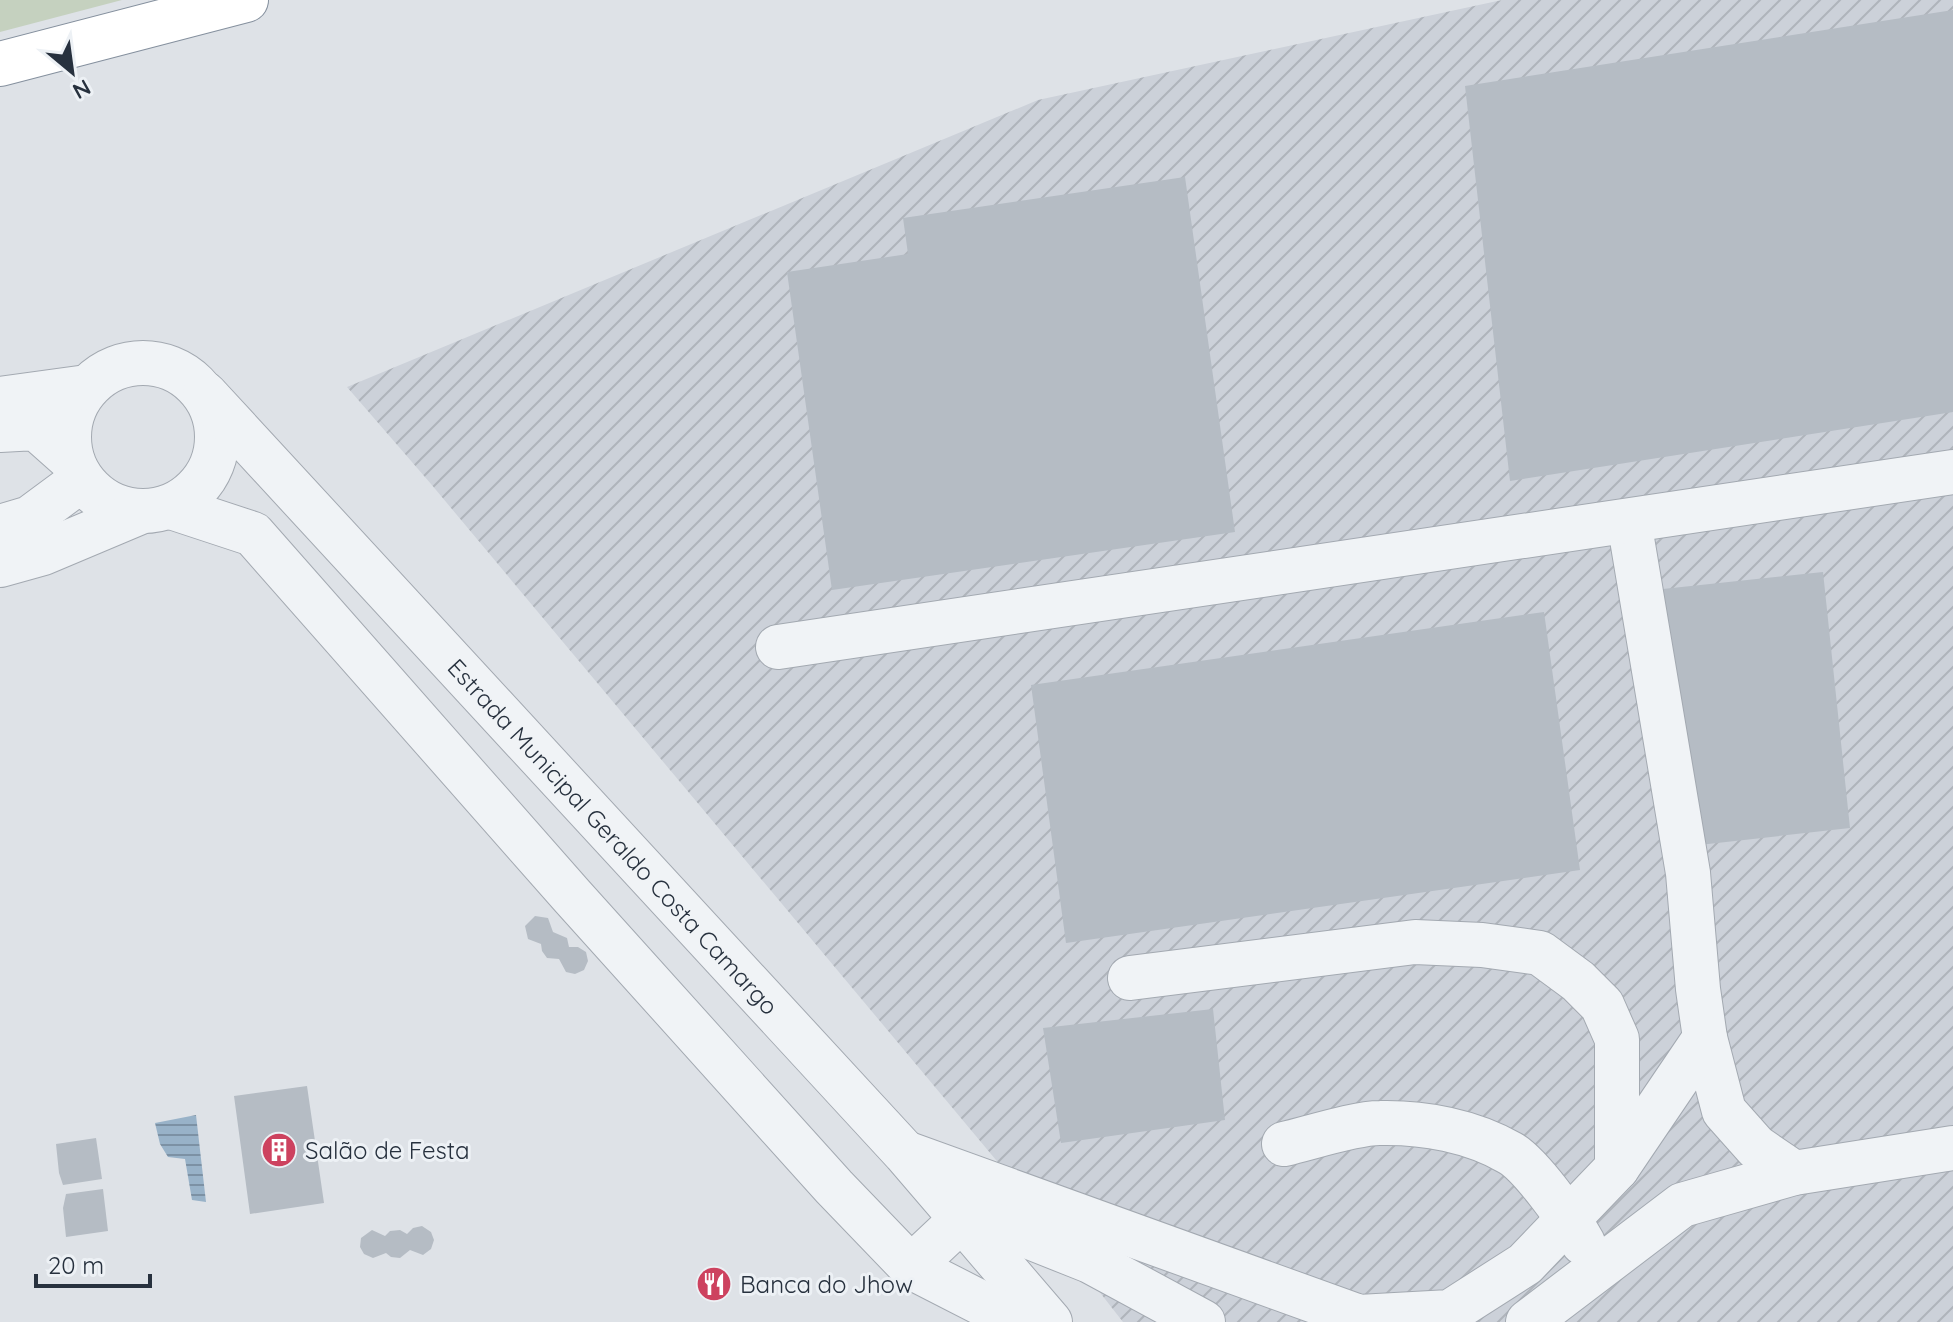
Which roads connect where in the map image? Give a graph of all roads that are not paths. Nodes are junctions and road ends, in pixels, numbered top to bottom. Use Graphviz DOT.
graph roads {
  1 [pos="246,0"];
  2 [pos="0,64"];
  3 [pos="87,387"];
  4 [pos="205,394"];
  5 [pos="0,399"];
  6 [pos="0,430"];
  7 [pos="76,470"];
  8 [pos="1953,472"];
  9 [pos="169,503"];
  10 [pos="1629,521"];
  11 [pos="0,527"];
  12 [pos="0,565"];
  13 [pos="778,647"];
  14 [pos="1130,978"];
  15 [pos="1705,1038"];
  16 [pos="1284,1144"];
  17 [pos="1953,1148"];
  18 [pos="905,1153"];
  19 [pos="1617,1168"];
  20 [pos="1794,1173"];
  21 [pos="1569,1217"];
  22 [pos="962,1219"];
  23 [pos="911,1267"];
  24 [pos="1597,1269"];
  25 [pos="1012,1304"];
  26 [pos="1050,1322"];
  27 [pos="1203,1322"];
  28 [pos="1528,1322"];
  1 -- 2 [label="highway"];
  3 -- 4 [label="street"];
  3 -- 5 [label="street"];
  3 -- 7 [label="street"];
  4 -- 9 [label="street"];
  4 -- 18 [label="street, Estrada Municipal Geraldo Costa Camargo"];
  6 -- 7 [label="street"];
  7 -- 9 [label="street"];
  7 -- 11 [label="street"];
  8 -- 10 [label="street"];
  9 -- 12 [label="street"];
  9 -- 23 [label="street"];
  10 -- 13 [label="street"];
  10 -- 15 [label="street"];
  14 -- 19 [label="street"];
  15 -- 19 [label="street"];
  15 -- 20 [label="street"];
  16 -- 21 [label="street"];
  17 -- 20 [label="street"];
  18 -- 21 [label="street"];
  18 -- 22 [label="street, Estrada Municipal Geraldo Costa Camargo"];
  19 -- 21 [label="street"];
  20 -- 24 [label="street"];
  21 -- 24 [label="street"];
  22 -- 23 [label="street"];
  22 -- 25 [label="street, Estrada Municipal Geraldo Costa Camargo"];
  22 -- 27 [label="street"];
  23 -- 25 [label="street"];
  24 -- 28 [label="street"];
  25 -- 26 [label="street"];
}
